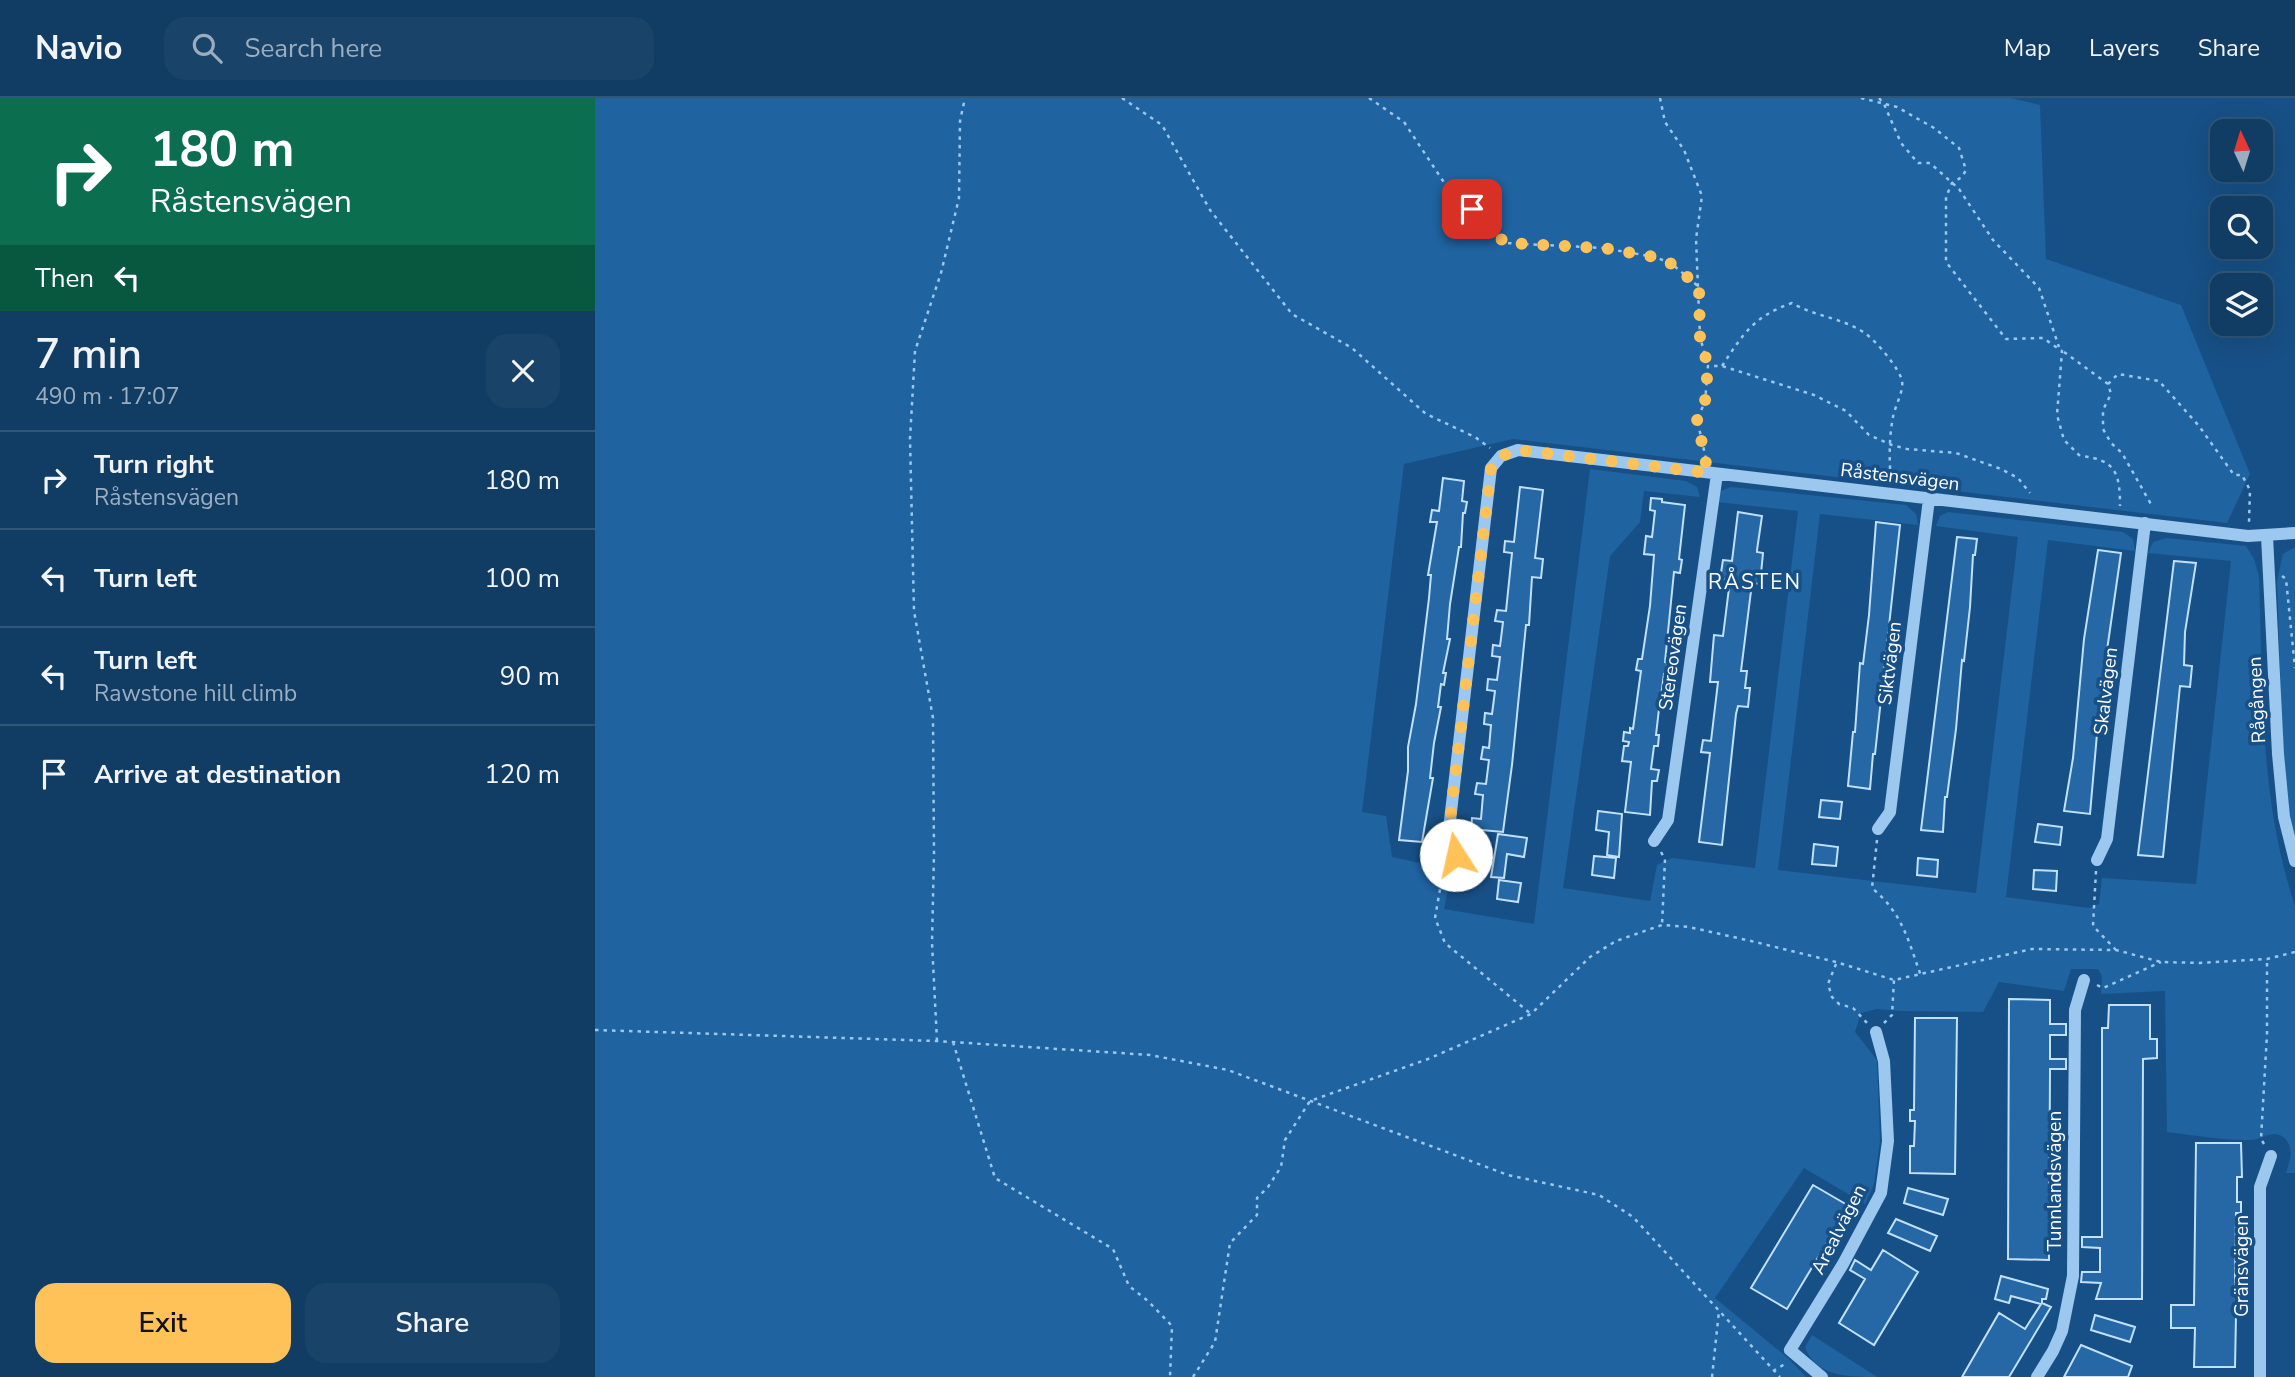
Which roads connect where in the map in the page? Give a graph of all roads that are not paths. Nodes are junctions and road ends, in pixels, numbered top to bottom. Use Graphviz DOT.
graph roads {
  1 [pos="1712,474"];
  2 [pos="1929,499"];
  3 [pos="2145,523"];
  4 [pos="2295,533"];
  5 [pos="2267,536"];
  6 [pos="1878,829"];
  7 [pos="1654,841"];
  8 [pos="1456,855"];
  9 [pos="2097,860"];
  10 [pos="2295,862"];
  11 [pos="2084,980"];
  12 [pos="1876,1032"];
  13 [pos="2271,1156"];
  14 [pos="1822,1377"];
  15 [pos="2038,1377"];
  16 [pos="2260,1377"];
  1 -- 2 [label="street, Råstensvägen"];
  1 -- 7 [label="street, Stereovägen"];
  1 -- 8 [label="street, Råstensvägen"];
  2 -- 3 [label="street, Råstensvägen"];
  2 -- 6 [label="street, Siktvägen"];
  3 -- 5 [label="street, Råstensvägen"];
  3 -- 9 [label="street, Skalvägen"];
  4 -- 5 [label="street, Råstensvägen"];
  5 -- 10 [label="street, Rågången"];
  11 -- 15 [label="street, Tunnlandsvägen"];
  12 -- 14 [label="street, Arealvägen"];
  13 -- 16 [label="street, Gränsvägen"];
}
